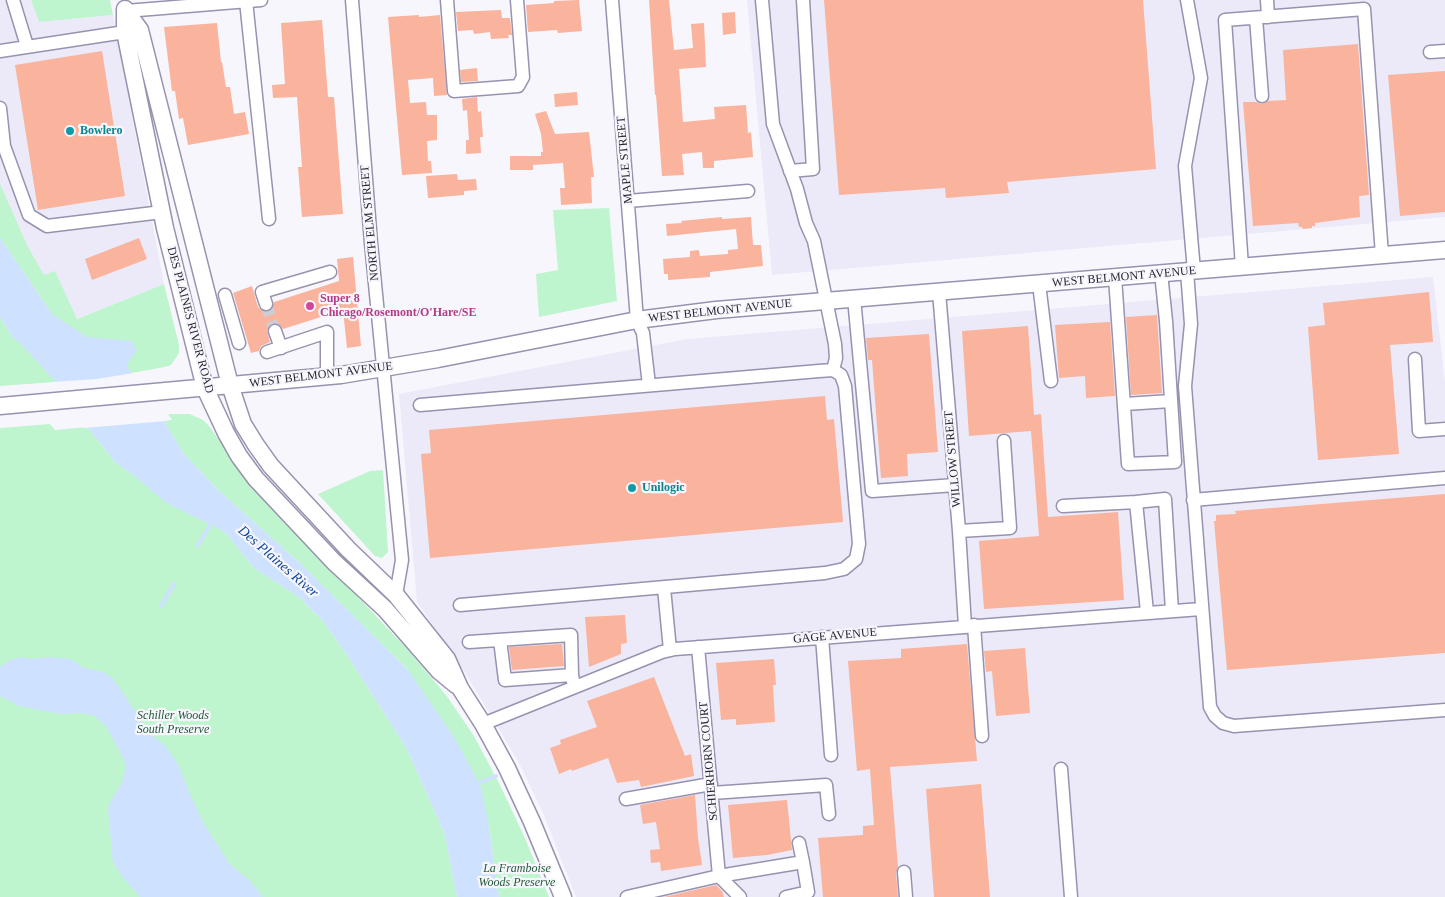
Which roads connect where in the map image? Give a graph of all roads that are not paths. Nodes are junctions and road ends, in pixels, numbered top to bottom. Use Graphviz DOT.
graph roads {
  1 [pos="13,0"];
  2 [pos="261,0"];
  3 [pos="352,0"];
  4 [pos="447,0"];
  5 [pos="517,0"];
  6 [pos="612,0"];
  7 [pos="762,0"];
  8 [pos="802,0"];
  9 [pos="1187,0"];
  10 [pos="1267,0"];
  11 [pos="246,1"];
  12 [pos="124,5"];
  13 [pos="1262,17"];
  14 [pos="125,32"];
  15 [pos="26,46"];
  16 [pos="0,50"];
  17 [pos="1445,51"];
  18 [pos="1430,52"];
  19 [pos="1262,96"];
  20 [pos="0,108"];
  21 [pos="2,144"];
  22 [pos="790,171"];
  23 [pos="748,191"];
  24 [pos="628,201"];
  25 [pos="162,212"];
  26 [pos="270,219"];
  27 [pos="1445,250"];
  28 [pos="1382,255"];
  29 [pos="1242,267"];
  30 [pos="1190,271"];
  31 [pos="330,272"];
  32 [pos="1161,274"];
  33 [pos="1115,277"];
  34 [pos="1039,284"];
  35 [pos="939,292"];
  36 [pos="225,295"];
  37 [pos="854,298"];
  38 [pos="825,300"];
  39 [pos="266,304"];
  40 [pos="221,314"];
  41 [pos="637,320"];
  42 [pos="276,331"];
  43 [pos="239,343"];
  44 [pos="281,348"];
  45 [pos="267,352"];
  46 [pos="1415,359"];
  47 [pos="383,369"];
  48 [pos="833,370"];
  49 [pos="327,376"];
  50 [pos="1051,381"];
  51 [pos="230,385"];
  52 [pos="649,385"];
  53 [pos="205,388"];
  54 [pos="1171,401"];
  55 [pos="1125,404"];
  56 [pos="420,405"];
  57 [pos="0,406"];
  58 [pos="1445,429"];
  59 [pos="1004,440"];
  60 [pos="1445,478"];
  61 [pos="955,485"];
  62 [pos="1193,500"];
  63 [pos="1136,502"];
  64 [pos="1063,506"];
  65 [pos="959,531"];
  66 [pos="664,588"];
  67 [pos="396,595"];
  68 [pos="460,605"];
  69 [pos="1202,608"];
  70 [pos="1172,611"];
  71 [pos="1147,612"];
  72 [pos="969,625"];
  73 [pos="822,637"];
  74 [pos="500,640"];
  75 [pos="469,642"];
  76 [pos="698,647"];
  77 [pos="670,650"];
  78 [pos="573,681"];
  79 [pos="460,688"];
  80 [pos="1445,710"];
  81 [pos="483,724"];
  82 [pos="982,736"];
  83 [pos="831,754"];
  84 [pos="1062,769"];
  85 [pos="711,789"];
  86 [pos="626,798"];
  87 [pos="828,814"];
  88 [pos="799,842"];
  89 [pos="803,862"];
  90 [pos="904,872"];
  91 [pos="719,876"];
  92 [pos="563,897"];
  93 [pos="627,897"];
  94 [pos="740,897"];
  95 [pos="786,897"];
  96 [pos="906,897"];
  97 [pos="1072,897"];
  1 -- 15 [label="street"];
  2 -- 11 [label="street"];
  3 -- 47 [label="street, NORTH ELM STREET"];
  4 -- 5 [label="street"];
  6 -- 24 [label="street, MAPLE STREET"];
  7 -- 22 [label="street"];
  8 -- 22 [label="street"];
  9 -- 30 [label="street"];
  10 -- 13 [label="street"];
  11 -- 12 [label="street"];
  11 -- 26 [label="street"];
  12 -- 14 [label="main road, DES PLAINES RIVER ROAD"];
  12 -- 40 [label="main road, DES PLAINES RIVER ROAD"];
  13 -- 19 [label="street"];
  13 -- 28 [label="street"];
  13 -- 29 [label="street"];
  14 -- 15 [label="street"];
  14 -- 25 [label="main road, DES PLAINES RIVER ROAD"];
  15 -- 16 [label="street"];
  17 -- 18 [label="street"];
  20 -- 21 [label="street"];
  21 -- 25 [label="street"];
  22 -- 38 [label="street"];
  23 -- 24 [label="street"];
  24 -- 41 [label="street, MAPLE STREET"];
  25 -- 53 [label="main road, DES PLAINES RIVER ROAD"];
  27 -- 28 [label="main road, WEST BELMONT AVENUE"];
  28 -- 29 [label="main road, WEST BELMONT AVENUE"];
  29 -- 30 [label="main road, WEST BELMONT AVENUE"];
  30 -- 32 [label="main road, WEST BELMONT AVENUE"];
  30 -- 62 [label="street"];
  31 -- 39 [label="street"];
  32 -- 33 [label="main road, WEST BELMONT AVENUE"];
  32 -- 54 [label="street"];
  33 -- 34 [label="main road, WEST BELMONT AVENUE"];
  33 -- 55 [label="street"];
  34 -- 35 [label="main road, WEST BELMONT AVENUE"];
  34 -- 50 [label="street"];
  35 -- 37 [label="main road, WEST BELMONT AVENUE"];
  35 -- 61 [label="street, WILLOW STREET"];
  36 -- 40 [label="street"];
  37 -- 38 [label="main road, WEST BELMONT AVENUE"];
  37 -- 61 [label="street"];
  38 -- 41 [label="main road, WEST BELMONT AVENUE"];
  38 -- 48 [label="street"];
  40 -- 43 [label="street"];
  40 -- 51 [label="main road, DES PLAINES RIVER ROAD"];
  41 -- 47 [label="main road, WEST BELMONT AVENUE"];
  41 -- 52 [label="street, MAPLE STREET"];
  42 -- 44 [label="street"];
  44 -- 45 [label="street"];
  44 -- 49 [label="street"];
  46 -- 58 [label="street"];
  47 -- 49 [label="main road, WEST BELMONT AVENUE"];
  47 -- 67 [label="street, NORTH ELM STREET"];
  48 -- 52 [label="street"];
  48 -- 66 [label="street"];
  49 -- 51 [label="main road, WEST BELMONT AVENUE"];
  51 -- 53 [label="main road, WEST BELMONT AVENUE"];
  51 -- 67 [label="main road, DES PLAINES RIVER ROAD"];
  52 -- 56 [label="street"];
  53 -- 57 [label="main road, WEST BELMONT AVENUE"];
  53 -- 79 [label="main road, DES PLAINES RIVER ROAD"];
  54 -- 55 [label="street"];
  54 -- 55 [label="street"];
  59 -- 65 [label="street"];
  60 -- 62 [label="street"];
  61 -- 65 [label="street, WILLOW STREET"];
  62 -- 69 [label="street"];
  63 -- 64 [label="street"];
  63 -- 70 [label="street"];
  63 -- 71 [label="street"];
  65 -- 72 [label="street, WILLOW STREET"];
  66 -- 68 [label="street"];
  66 -- 77 [label="street"];
  67 -- 79 [label="main road, DES PLAINES RIVER ROAD"];
  69 -- 70 [label="street, GAGE AVENUE"];
  69 -- 80 [label="street"];
  70 -- 71 [label="street, GAGE AVENUE"];
  71 -- 72 [label="street, GAGE AVENUE"];
  72 -- 73 [label="street, GAGE AVENUE"];
  72 -- 82 [label="street, WILLOW STREET"];
  73 -- 76 [label="street, GAGE AVENUE"];
  73 -- 83 [label="street"];
  74 -- 75 [label="street"];
  74 -- 78 [label="street"];
  74 -- 78 [label="street"];
  76 -- 77 [label="street, GAGE AVENUE"];
  76 -- 85 [label="street, SCHIERHORN COURT"];
  77 -- 78 [label="street, GAGE AVENUE"];
  78 -- 81 [label="street, GAGE AVENUE"];
  79 -- 81 [label="main road, DES PLAINES RIVER ROAD"];
  81 -- 92 [label="main road, DES PLAINES RIVER ROAD"];
  84 -- 97 [label="street"];
  85 -- 86 [label="street"];
  85 -- 87 [label="street"];
  85 -- 91 [label="street, SCHIERHORN COURT"];
  88 -- 89 [label="street"];
  89 -- 91 [label="street"];
  89 -- 95 [label="street"];
  90 -- 96 [label="street"];
  91 -- 93 [label="street"];
  91 -- 94 [label="street"];
}
